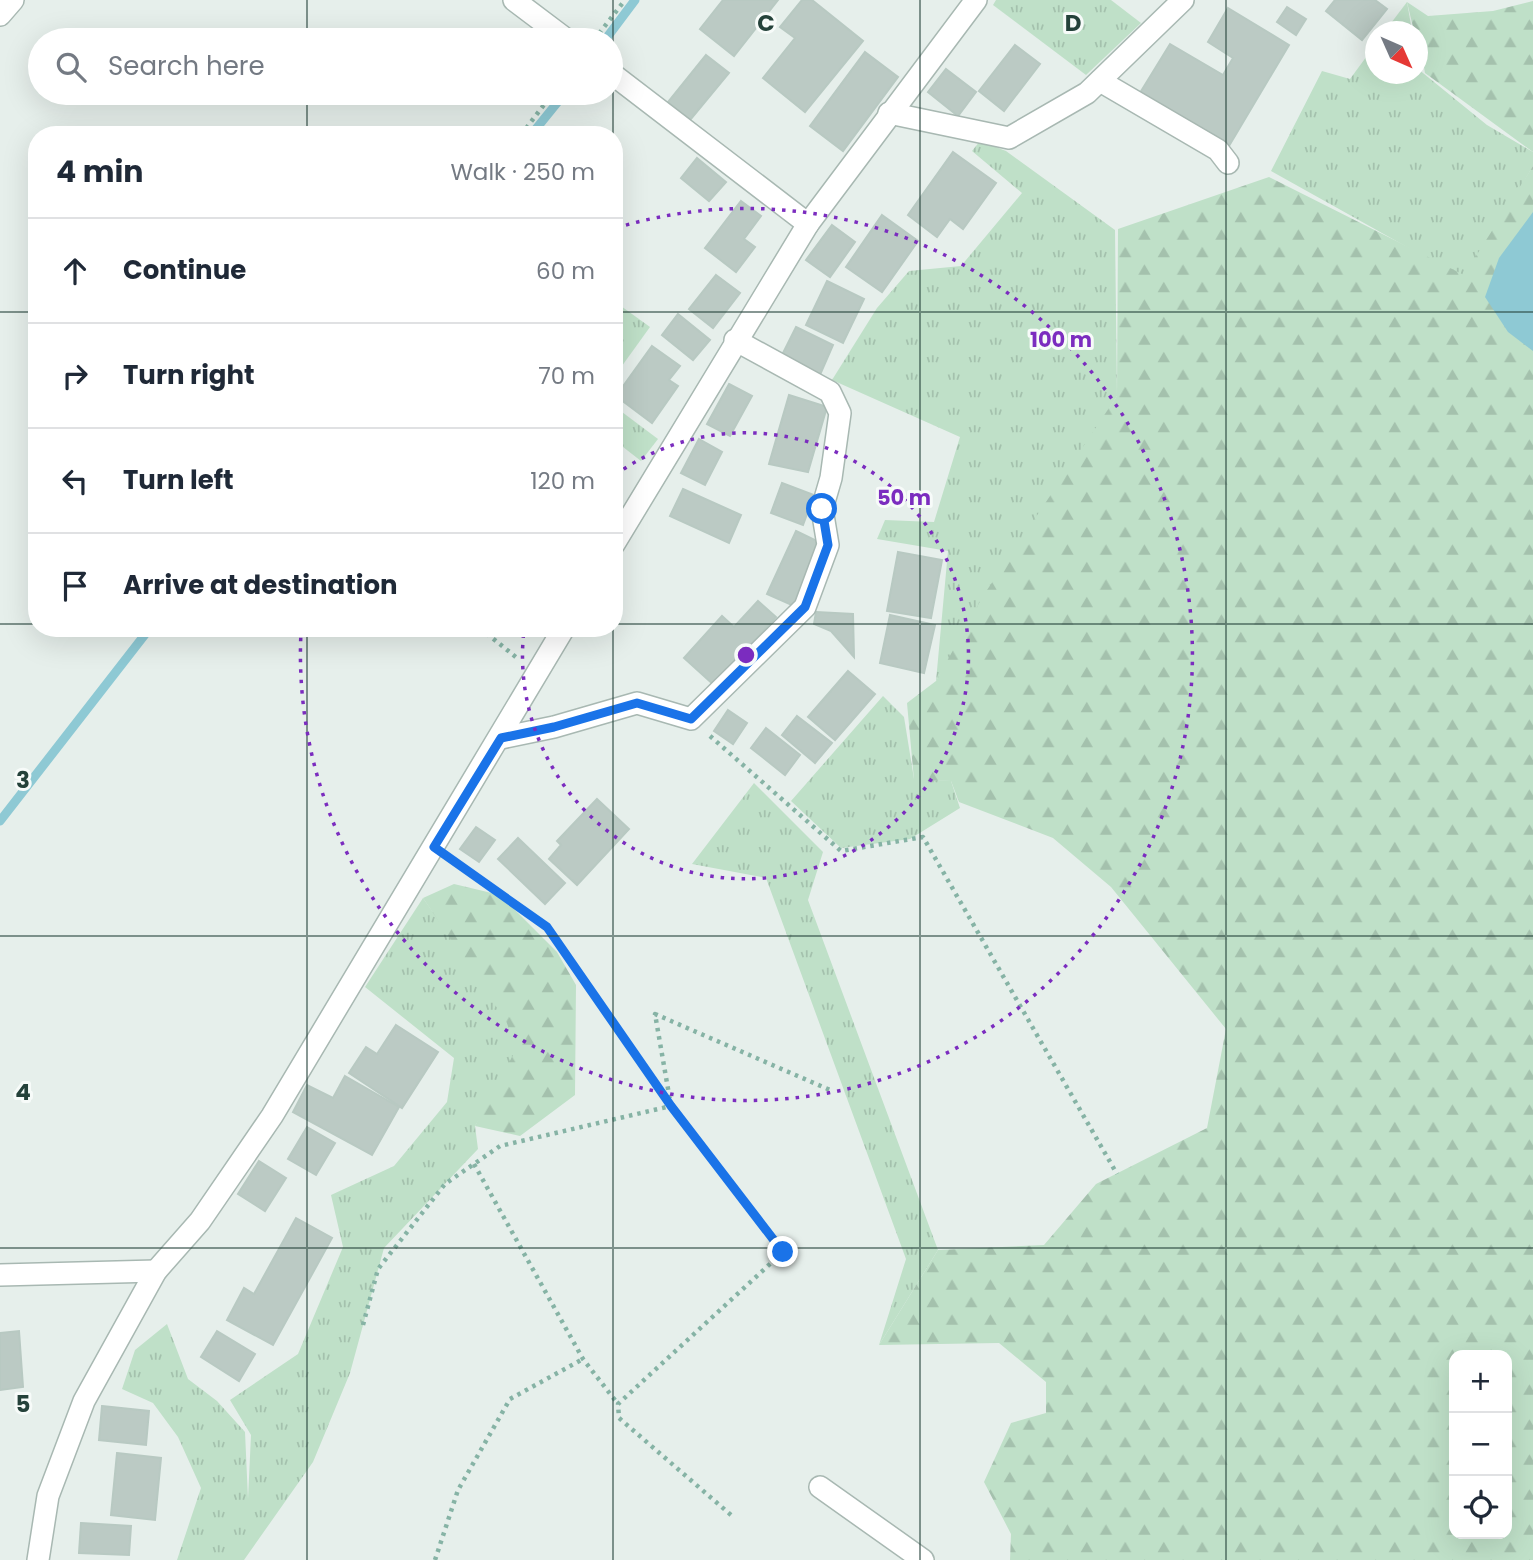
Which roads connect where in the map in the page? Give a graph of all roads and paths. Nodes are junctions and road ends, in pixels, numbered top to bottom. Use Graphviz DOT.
graph roads {
  1 [pos="13,0"];
  2 [pos="514,0"];
  3 [pos="625,0"];
  4 [pos="976,0"];
  5 [pos="1183,0"];
  6 [pos="0,15"];
  7 [pos="551,28"];
  8 [pos="603,28"];
  9 [pos="1100,81"];
  10 [pos="623,83"];
  11 [pos="544,105"];
  12 [pos="889,113"];
  13 [pos="528,126"];
  14 [pos="1228,163"];
  15 [pos="808,224"];
  16 [pos="735,340"];
  17 [pos="623,529"];
  18 [pos="491,637"];
  19 [pos="559,637"];
  20 [pos="537,674"];
  21 [pos="691,719"];
  22 [pos="501,738"];
  23 [pos="434,847"];
  24 [pos="830,1090"];
  25 [pos="671,1106"];
  26 [pos="474,1164"];
  27 [pos="1117,1174"];
  28 [pos="156,1270"];
  29 [pos="0,1275"];
  30 [pos="363,1325"];
  31 [pos="583,1359"];
  32 [pos="618,1404"];
  33 [pos="820,1487"];
  34 [pos="731,1515"];
  35 [pos="38,1560"];
  36 [pos="435,1560"];
  37 [pos="923,1560"];
  1 -- 6 [label="street"];
  2 -- 7 [label="street"];
  3 -- 8 [label="path"];
  4 -- 12 [label="street"];
  5 -- 9 [label="street"];
  9 -- 12 [label="street"];
  9 -- 14 [label="street"];
  10 -- 15 [label="street"];
  11 -- 13 [label="path"];
  12 -- 15 [label="street"];
  15 -- 16 [label="street"];
  16 -- 17 [label="street"];
  16 -- 21 [label="street"];
  18 -- 20 [label="path"];
  19 -- 20 [label="street"];
  20 -- 22 [label="street"];
  21 -- 22 [label="street"];
  21 -- 27 [label="path"];
  22 -- 23 [label="street"];
  23 -- 25 [label="path"];
  23 -- 28 [label="street"];
  24 -- 25 [label="path"];
  25 -- 26 [label="path"];
  25 -- 32 [label="path"];
  26 -- 30 [label="path"];
  26 -- 31 [label="path"];
  28 -- 29 [label="street"];
  28 -- 35 [label="street"];
  31 -- 32 [label="path"];
  31 -- 36 [label="path"];
  32 -- 34 [label="path"];
  33 -- 37 [label="street"];
}
